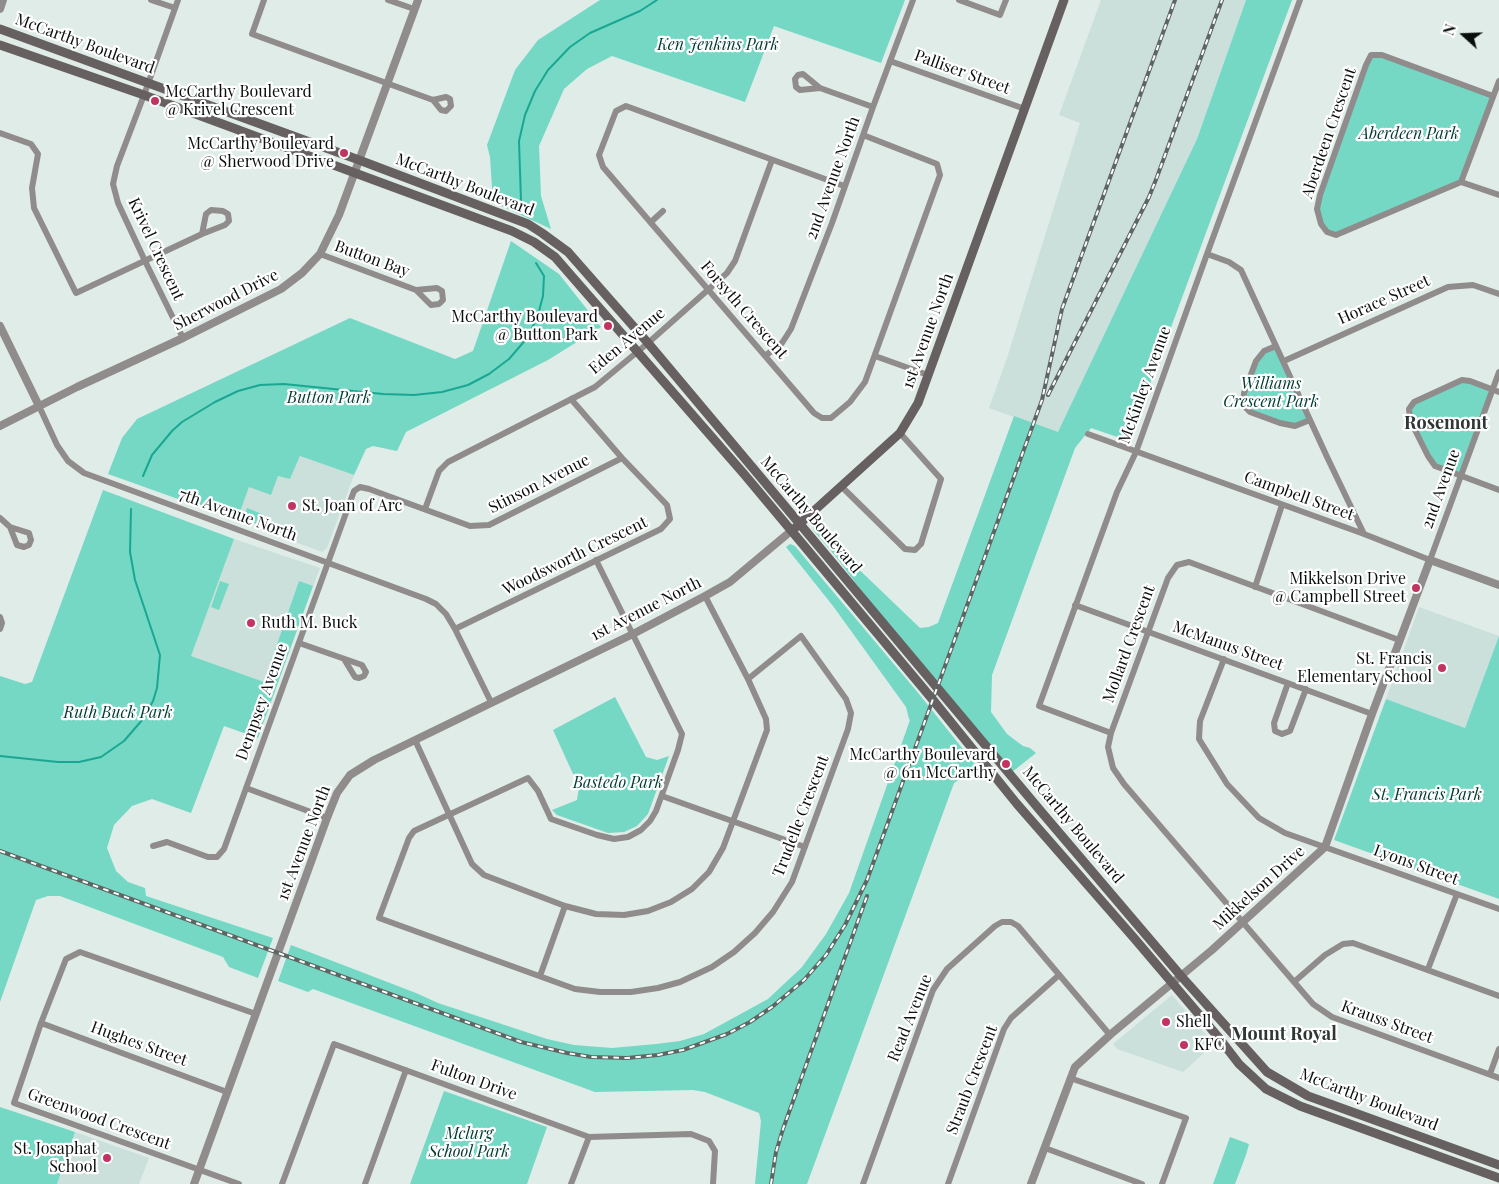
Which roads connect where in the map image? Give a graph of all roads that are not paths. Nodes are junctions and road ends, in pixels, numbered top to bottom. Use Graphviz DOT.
graph roads {
  1 [pos="3,0"];
  2 [pos="151,0"];
  3 [pos="178,0"];
  4 [pos="264,0"];
  5 [pos="388,0"];
  6 [pos="418,0"];
  7 [pos="913,0"];
  8 [pos="959,0"];
  9 [pos="1006,0"];
  10 [pos="1064,0"];
  11 [pos="1300,0"];
  12 [pos="0,8"];
  13 [pos="175,8"];
  14 [pos="414,10"];
  15 [pos="0,29"];
  16 [pos="0,45"];
  17 [pos="890,61"];
  18 [pos="1499,81"];
  19 [pos="148,83"];
  20 [pos="388,83"];
  21 [pos="820,88"];
  22 [pos="144,94"];
  23 [pos="1493,96"];
  24 [pos="433,100"];
  25 [pos="873,106"];
  26 [pos="1025,109"];
  27 [pos="0,133"];
  28 [pos="863,135"];
  29 [pos="359,160"];
  30 [pos="772,160"];
  31 [pos="354,172"];
  32 [pos="1461,182"];
  33 [pos="844,186"];
  34 [pos="1499,195"];
  35 [pos="663,211"];
  36 [pos="650,222"];
  37 [pos="202,234"];
  38 [pos="320,254"];
  39 [pos="1207,254"];
  40 [pos="145,261"];
  41 [pos="416,290"];
  42 [pos="709,290"];
  43 [pos="1499,294"];
  44 [pos="0,329"];
  45 [pos="183,338"];
  46 [pos="648,343"];
  47 [pos="1276,346"];
  48 [pos="638,351"];
  49 [pos="765,356"];
  50 [pos="875,356"];
  51 [pos="1284,361"];
  52 [pos="1499,372"];
  53 [pos="928,375"];
  54 [pos="1496,391"];
  55 [pos="571,399"];
  56 [pos="39,406"];
  57 [pos="1310,420"];
  58 [pos="0,426"];
  59 [pos="900,433"];
  60 [pos="1088,434"];
  61 [pos="1136,452"];
  62 [pos="622,458"];
  63 [pos="1461,476"];
  64 [pos="841,486"];
  65 [pos="1499,490"];
  66 [pos="354,491"];
  67 [pos="1282,505"];
  68 [pos="425,509"];
  69 [pos="0,518"];
  70 [pos="800,524"];
  71 [pos="10,527"];
  72 [pos="791,531"];
  73 [pos="1364,534"];
  74 [pos="596,560"];
  75 [pos="1430,560"];
  76 [pos="328,563"];
  77 [pos="1499,585"];
  78 [pos="1255,587"];
  79 [pos="705,596"];
  80 [pos="1075,605"];
  81 [pos="0,617"];
  82 [pos="0,629"];
  83 [pos="455,629"];
  84 [pos="1148,632"];
  85 [pos="632,634"];
  86 [pos="1399,640"];
  87 [pos="299,643"];
  88 [pos="344,659"];
  89 [pos="1224,659"];
  90 [pos="748,679"];
  91 [pos="1288,683"];
  92 [pos="1306,689"];
  93 [pos="491,702"];
  94 [pos="1372,714"];
  95 [pos="1112,733"];
  96 [pos="415,740"];
  97 [pos="246,788"];
  98 [pos="662,796"];
  99 [pos="449,814"];
  100 [pos="327,818"];
  101 [pos="734,821"];
  102 [pos="152,846"];
  103 [pos="805,847"];
  104 [pos="1325,847"];
  105 [pos="1457,894"];
  106 [pos="565,906"];
  107 [pos="1499,909"];
  108 [pos="1243,922"];
  109 [pos="1428,969"];
  110 [pos="1059,975"];
  111 [pos="540,976"];
  112 [pos="1181,976"];
  113 [pos="1294,982"];
  114 [pos="1171,983"];
  115 [pos="1499,996"];
  116 [pos="256,1014"];
  117 [pos="42,1023"];
  118 [pos="1110,1034"];
  119 [pos="1499,1049"];
  120 [pos="406,1070"];
  121 [pos="1490,1074"];
  122 [pos="1070,1078"];
  123 [pos="1499,1078"];
  124 [pos="227,1092"];
  125 [pos="589,1137"];
  126 [pos="1044,1148"];
  127 [pos="1499,1165"];
  128 [pos="199,1170"];
  129 [pos="1499,1178"];
  130 [pos="194,1184"];
  131 [pos="239,1184"];
  132 [pos="282,1184"];
  133 [pos="364,1184"];
  134 [pos="571,1184"];
  135 [pos="713,1184"];
  136 [pos="863,1184"];
  137 [pos="948,1184"];
  138 [pos="1031,1184"];
  139 [pos="1142,1184"];
  140 [pos="1162,1184"];
  1 -- 12 [label="street"];
  2 -- 13 [label="street"];
  3 -- 13 [label="street, Krivel Crescent"];
  4 -- 20 [label="street"];
  5 -- 14 [label="street"];
  6 -- 14 [label="street, Sherwood Drive"];
  7 -- 17 [label="street, 2nd Avenue North"];
  8 -- 9 [label="street"];
  10 -- 26 [label="main road, 1st Avenue North"];
  11 -- 39 [label="street, McKinley Avenue"];
  13 -- 19 [label="street, Krivel Crescent"];
  14 -- 20 [label="street, Sherwood Drive"];
  15 -- 19 [label="main road, McCarthy Boulevard"];
  16 -- 22 [label="main road, McCarthy Boulevard"];
  17 -- 25 [label="street, 2nd Avenue North"];
  17 -- 26 [label="street, Palliser Street"];
  18 -- 23 [label="street"];
  19 -- 22 [label="street, Krivel Crescent"];
  19 -- 29 [label="main road, McCarthy Boulevard"];
  20 -- 24 [label="street"];
  20 -- 29 [label="street, Sherwood Drive"];
  21 -- 25 [label="street"];
  22 -- 31 [label="main road, McCarthy Boulevard"];
  22 -- 40 [label="street, Krivel Crescent"];
  23 -- 32 [label="street"];
  23 -- 32 [label="street, Aberdeen Crescent"];
  25 -- 28 [label="street, 2nd Avenue North"];
  26 -- 53 [label="main road, 1st Avenue North"];
  27 -- 40 [label="street"];
  28 -- 33 [label="street, 2nd Avenue North"];
  28 -- 50 [label="street, Forsyth Crescent"];
  29 -- 31 [label="street, Sherwood Drive"];
  29 -- 46 [label="main road, McCarthy Boulevard"];
  30 -- 33 [label="street, Forsyth Crescent"];
  30 -- 36 [label="street, Forsyth Crescent"];
  30 -- 42 [label="street, Eden Avenue"];
  31 -- 38 [label="street, Sherwood Drive"];
  31 -- 48 [label="main road, McCarthy Boulevard"];
  32 -- 34 [label="street"];
  33 -- 49 [label="street, 2nd Avenue North"];
  35 -- 36 [label="street"];
  36 -- 42 [label="street, Forsyth Crescent"];
  37 -- 37 [label="street"];
  37 -- 40 [label="street"];
  38 -- 41 [label="street, Button Bay"];
  38 -- 45 [label="street, Sherwood Drive"];
  39 -- 47 [label="street"];
  39 -- 61 [label="street, McKinley Avenue"];
  40 -- 45 [label="street, Krivel Crescent"];
  42 -- 46 [label="street, Eden Avenue"];
  42 -- 49 [label="street, Forsyth Crescent"];
  43 -- 51 [label="street, Horace Street"];
  44 -- 56 [label="street, 7th Avenue North"];
  45 -- 56 [label="street, Sherwood Drive"];
  46 -- 48 [label="street, Eden Avenue"];
  46 -- 70 [label="main road, McCarthy Boulevard"];
  47 -- 51 [label="street"];
  47 -- 57 [label="street"];
  48 -- 55 [label="street, Eden Avenue"];
  48 -- 72 [label="main road, McCarthy Boulevard"];
  49 -- 50 [label="street, Forsyth Crescent"];
  50 -- 53 [label="street"];
  51 -- 57 [label="street"];
  52 -- 54 [label="street, 2nd Avenue"];
  53 -- 59 [label="main road, 1st Avenue North"];
  54 -- 63 [label="street, 2nd Avenue"];
  54 -- 63 [label="street"];
  55 -- 62 [label="street, Woodsworth Crescent"];
  55 -- 68 [label="street, Eden Avenue"];
  56 -- 58 [label="street, Sherwood Drive"];
  56 -- 76 [label="street, 7th Avenue North"];
  57 -- 73 [label="street"];
  59 -- 64 [label="main road, 1st Avenue North"];
  59 -- 64 [label="street"];
  60 -- 61 [label="street, Campbell Street"];
  61 -- 67 [label="street, Campbell Street"];
  61 -- 80 [label="street, McKinley Avenue"];
  62 -- 68 [label="street, Stinson Avenue"];
  62 -- 74 [label="street, Woodsworth Crescent"];
  63 -- 65 [label="street"];
  63 -- 75 [label="street, 2nd Avenue"];
  64 -- 70 [label="main road, 1st Avenue North"];
  66 -- 68 [label="street, Stinson Avenue"];
  66 -- 76 [label="street, Dempsey Avenue"];
  67 -- 73 [label="street, Campbell Street"];
  67 -- 78 [label="street"];
  69 -- 71 [label="street"];
  70 -- 72 [label="main road, 1st Avenue North"];
  70 -- 112 [label="main road, McCarthy Boulevard"];
  72 -- 79 [label="street, 1st Avenue North"];
  72 -- 114 [label="main road, McCarthy Boulevard"];
  73 -- 75 [label="street, Campbell Street"];
  74 -- 83 [label="street, Woodsworth Crescent"];
  74 -- 85 [label="street"];
  75 -- 77 [label="street, Campbell Street"];
  75 -- 86 [label="street, Mikkelson Drive"];
  76 -- 83 [label="street, 7th Avenue North"];
  76 -- 87 [label="street, Dempsey Avenue"];
  78 -- 84 [label="street, Mollard Crescent"];
  78 -- 86 [label="street, Mollard Crescent"];
  79 -- 85 [label="street, 1st Avenue North"];
  79 -- 90 [label="street"];
  80 -- 84 [label="street, McManus Street"];
  80 -- 95 [label="street, McKinley Avenue"];
  81 -- 82 [label="street"];
  83 -- 93 [label="street, 7th Avenue North"];
  84 -- 89 [label="street, McManus Street"];
  84 -- 95 [label="street, Mollard Crescent"];
  85 -- 93 [label="street, 1st Avenue North"];
  85 -- 98 [label="street"];
  86 -- 94 [label="street, Mikkelson Drive"];
  87 -- 88 [label="street"];
  87 -- 97 [label="street, Dempsey Avenue"];
  89 -- 91 [label="street, McManus Street"];
  89 -- 104 [label="street, Lyons Street"];
  90 -- 101 [label="street"];
  90 -- 103 [label="street, Trudelle Crescent"];
  91 -- 92 [label="street, McManus Street"];
  91 -- 92 [label="street"];
  92 -- 94 [label="street, McManus Street"];
  93 -- 96 [label="street, 1st Avenue North"];
  94 -- 104 [label="street, Mikkelson Drive"];
  95 -- 108 [label="street, Mollard Crescent"];
  96 -- 99 [label="street"];
  96 -- 100 [label="street, 1st Avenue North"];
  97 -- 100 [label="street"];
  97 -- 102 [label="street, Dempsey Avenue"];
  98 -- 99 [label="street"];
  98 -- 101 [label="street"];
  99 -- 106 [label="street"];
  99 -- 111 [label="street, Trudelle Crescent"];
  100 -- 116 [label="street, 1st Avenue North"];
  101 -- 103 [label="street"];
  101 -- 106 [label="street"];
  103 -- 111 [label="street, Trudelle Crescent"];
  104 -- 105 [label="street, Lyons Street"];
  104 -- 108 [label="street, Mikkelson Drive"];
  105 -- 107 [label="street, Lyons Street"];
  105 -- 109 [label="street"];
  106 -- 111 [label="street"];
  108 -- 112 [label="street, Mikkelson Drive"];
  108 -- 113 [label="street, Krauss Street"];
  109 -- 113 [label="street"];
  109 -- 115 [label="street"];
  110 -- 118 [label="street, Read Avenue"];
  110 -- 136 [label="street, Read Avenue"];
  110 -- 137 [label="street, Straub Crescent"];
  112 -- 114 [label="street, Mikkelson Drive"];
  112 -- 127 [label="main road, McCarthy Boulevard"];
  113 -- 121 [label="street, Krauss Street"];
  114 -- 118 [label="street, Mikkelson Drive"];
  114 -- 129 [label="main road, McCarthy Boulevard"];
  116 -- 117 [label="street, Greenwood Crescent"];
  116 -- 124 [label="street, 1st Avenue North"];
  117 -- 124 [label="street, Hughes Street"];
  117 -- 128 [label="street, Greenwood Crescent"];
  118 -- 122 [label="street, Mikkelson Drive"];
  119 -- 121 [label="street"];
  120 -- 125 [label="street, Fulton Drive"];
  120 -- 132 [label="street, Fulton Drive"];
  120 -- 133 [label="street"];
  121 -- 123 [label="street, Krauss Street"];
  122 -- 126 [label="street, Mikkelson Drive"];
  122 -- 140 [label="street"];
  124 -- 128 [label="street, 1st Avenue North"];
  125 -- 134 [label="street"];
  125 -- 135 [label="street, Fulton Drive"];
  126 -- 138 [label="street, Mikkelson Drive"];
  126 -- 139 [label="street"];
  128 -- 130 [label="street, 1st Avenue North"];
  128 -- 131 [label="street"];
}
